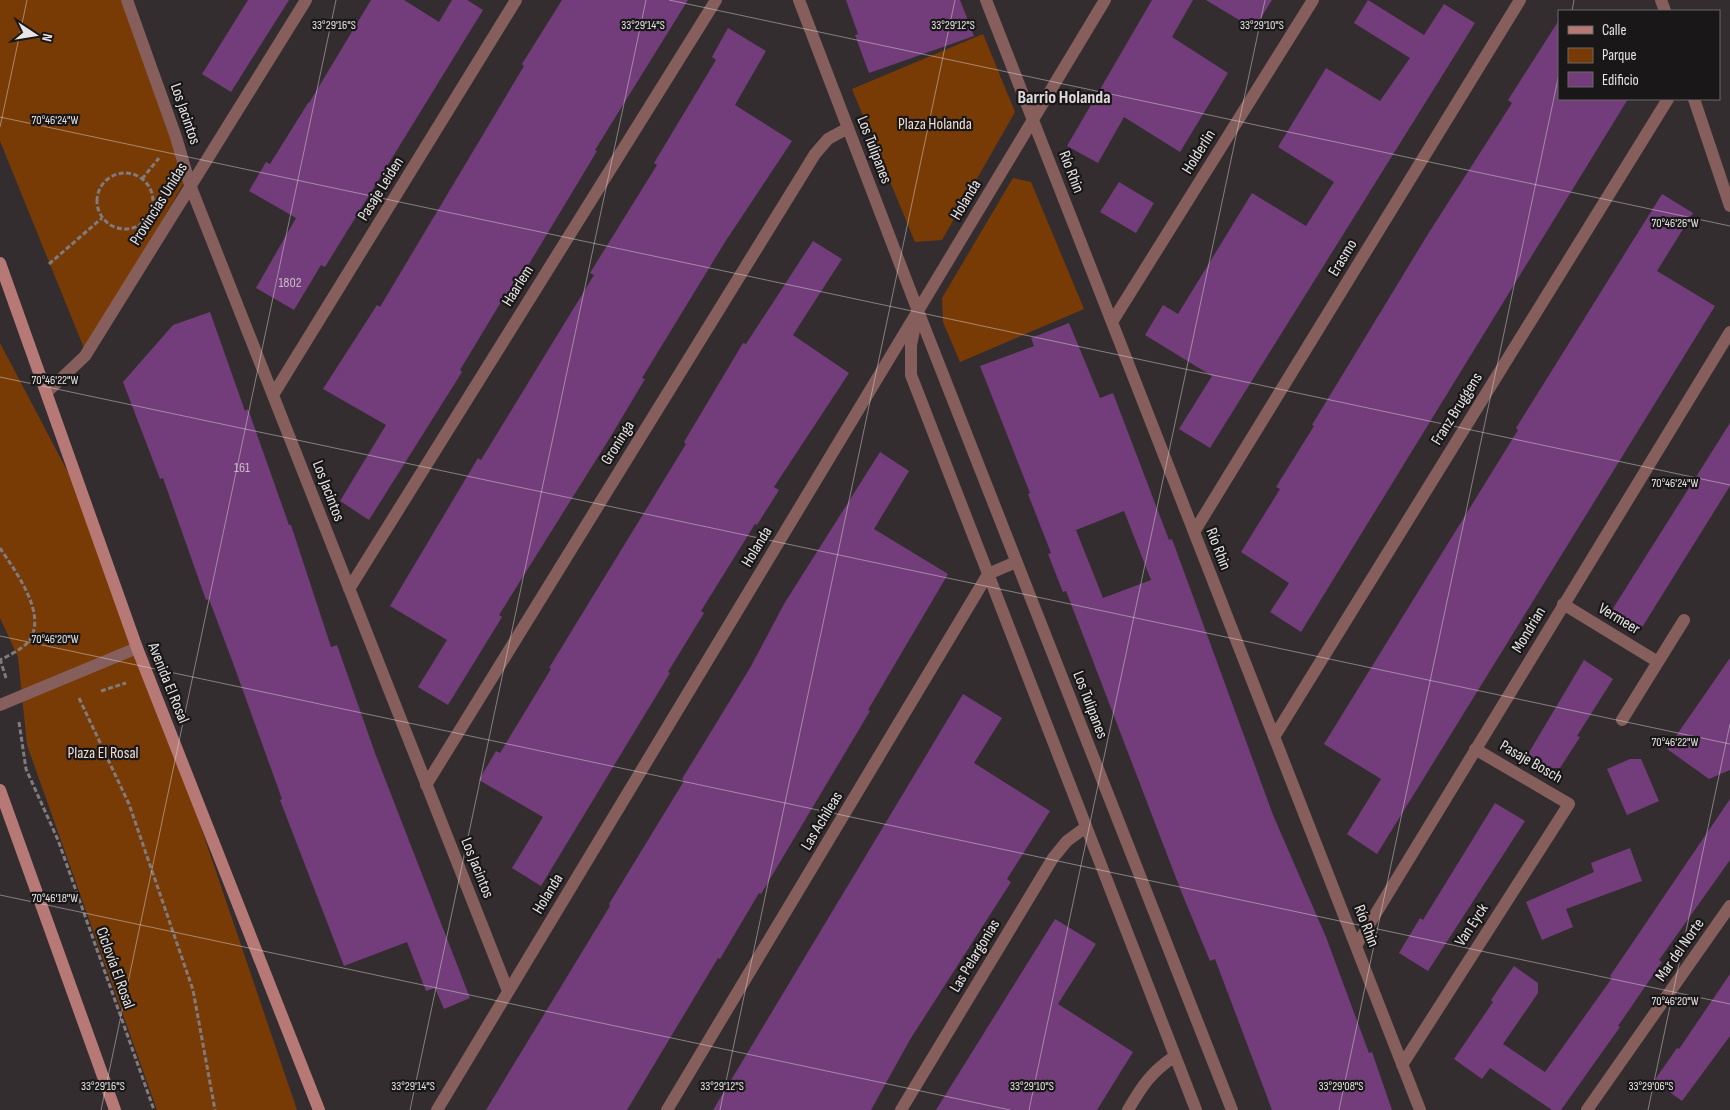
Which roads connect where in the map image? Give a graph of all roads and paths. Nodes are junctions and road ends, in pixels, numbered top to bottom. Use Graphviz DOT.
graph roads {
  1 [pos="127,0"];
  2 [pos="306,0"];
  3 [pos="516,0"];
  4 [pos="716,0"];
  5 [pos="799,0"];
  6 [pos="986,0"];
  7 [pos="1105,0"];
  8 [pos="1313,0"];
  9 [pos="1520,0"];
  10 [pos="1667,100"];
  11 [pos="1694,100"];
  12 [pos="1033,119"];
  13 [pos="848,128"];
  14 [pos="190,185"];
  15 [pos="1730,206"];
  16 [pos="102,218"];
  17 [pos="0,263"];
  18 [pos="49,264"];
  19 [pos="918,312"];
  20 [pos="1112,322"];
  21 [pos="1730,332"];
  22 [pos="47,392"];
  23 [pos="272,395"];
  24 [pos="1194,532"];
  25 [pos="0,548"];
  26 [pos="1016,562"];
  27 [pos="988,574"];
  28 [pos="349,589"];
  29 [pos="1563,604"];
  30 [pos="1684,620"];
  31 [pos="137,648"];
  32 [pos="0,660"];
  33 [pos="1658,662"];
  34 [pos="79,698"];
  35 [pos="0,705"];
  36 [pos="1622,720"];
  37 [pos="18,721"];
  38 [pos="1274,737"];
  39 [pos="1475,749"];
  40 [pos="426,785"];
  41 [pos="0,790"];
  42 [pos="1569,804"];
  43 [pos="1086,827"];
  44 [pos="1730,906"];
  45 [pos="1356,946"];
  46 [pos="508,992"];
  47 [pos="1175,1056"];
  48 [pos="1402,1065"];
  49 [pos="115,1110"];
  50 [pos="154,1110"];
  51 [pos="215,1110"];
  52 [pos="319,1110"];
  53 [pos="437,1110"];
  54 [pos="667,1110"];
  55 [pos="901,1110"];
  56 [pos="1128,1110"];
  57 [pos="1196,1110"];
  58 [pos="1232,1110"];
  59 [pos="1420,1110"];
  60 [pos="1587,1110"];
  1 -- 14 [label="street, Los Jacintos"];
  2 -- 14 [label="street, Provincias Unidas"];
  3 -- 23 [label="street, Pasaje Leiden"];
  4 -- 28 [label="street, Haarlem"];
  5 -- 13 [label="street, Los Tulipanes"];
  6 -- 12 [label="street, Río Rhin"];
  7 -- 12 [label="street, Holanda"];
  8 -- 20 [label="street, Holderlin"];
  9 -- 24 [label="street, Erasmo"];
  10 -- 38 [label="street, Franz Bruggens"];
  11 -- 15 [label="street"];
  12 -- 19 [label="street, Holanda"];
  12 -- 20 [label="street, Río Rhin"];
  13 -- 19 [label="street, Los Tulipanes"];
  13 -- 40 [label="street, Groninga"];
  14 -- 22 [label="street, Provincias Unidas"];
  14 -- 23 [label="street, Los Jacintos"];
  16 -- 16 [label="path"];
  16 -- 18 [label="path"];
  17 -- 22 [label="street, Avenida El Rosal"];
  19 -- 26 [label="street, Los Tulipanes"];
  19 -- 27 [label="street"];
  19 -- 46 [label="street, Holanda"];
  20 -- 24 [label="street, Río Rhin"];
  21 -- 29 [label="street, Mondrian"];
  22 -- 31 [label="street, Avenida El Rosal"];
  23 -- 28 [label="street, Los Jacintos"];
  24 -- 38 [label="street, Río Rhin"];
  25 -- 32 [label="path"];
  26 -- 27 [label="street"];
  26 -- 58 [label="street, Los Tulipanes"];
  27 -- 43 [label="street"];
  27 -- 54 [label="street, Las Achileas"];
  28 -- 40 [label="street, Los Jacintos"];
  29 -- 33 [label="street, Vermeer"];
  29 -- 39 [label="street, Mondrian"];
  30 -- 33 [label="street"];
  31 -- 35 [label="street"];
  31 -- 52 [label="street, Avenida El Rosal"];
  33 -- 36 [label="street"];
  34 -- 51 [label="path"];
  37 -- 50 [label="path, Ciclovía El Rosal"];
  38 -- 45 [label="street, Río Rhin"];
  39 -- 42 [label="street, Pasaje Bosch"];
  39 -- 45 [label="street, Mondrian"];
  40 -- 46 [label="street, Los Jacintos"];
  41 -- 49 [label="street"];
  42 -- 48 [label="street, Van Eyck"];
  43 -- 47 [label="street"];
  43 -- 55 [label="street, Las Pelargonias"];
  44 -- 60 [label="street, Mar del Norte"];
  45 -- 48 [label="street, Río Rhin"];
  46 -- 53 [label="street, Holanda"];
  47 -- 56 [label="street"];
  47 -- 57 [label="street"];
  48 -- 59 [label="street, Río Rhin"];
}
